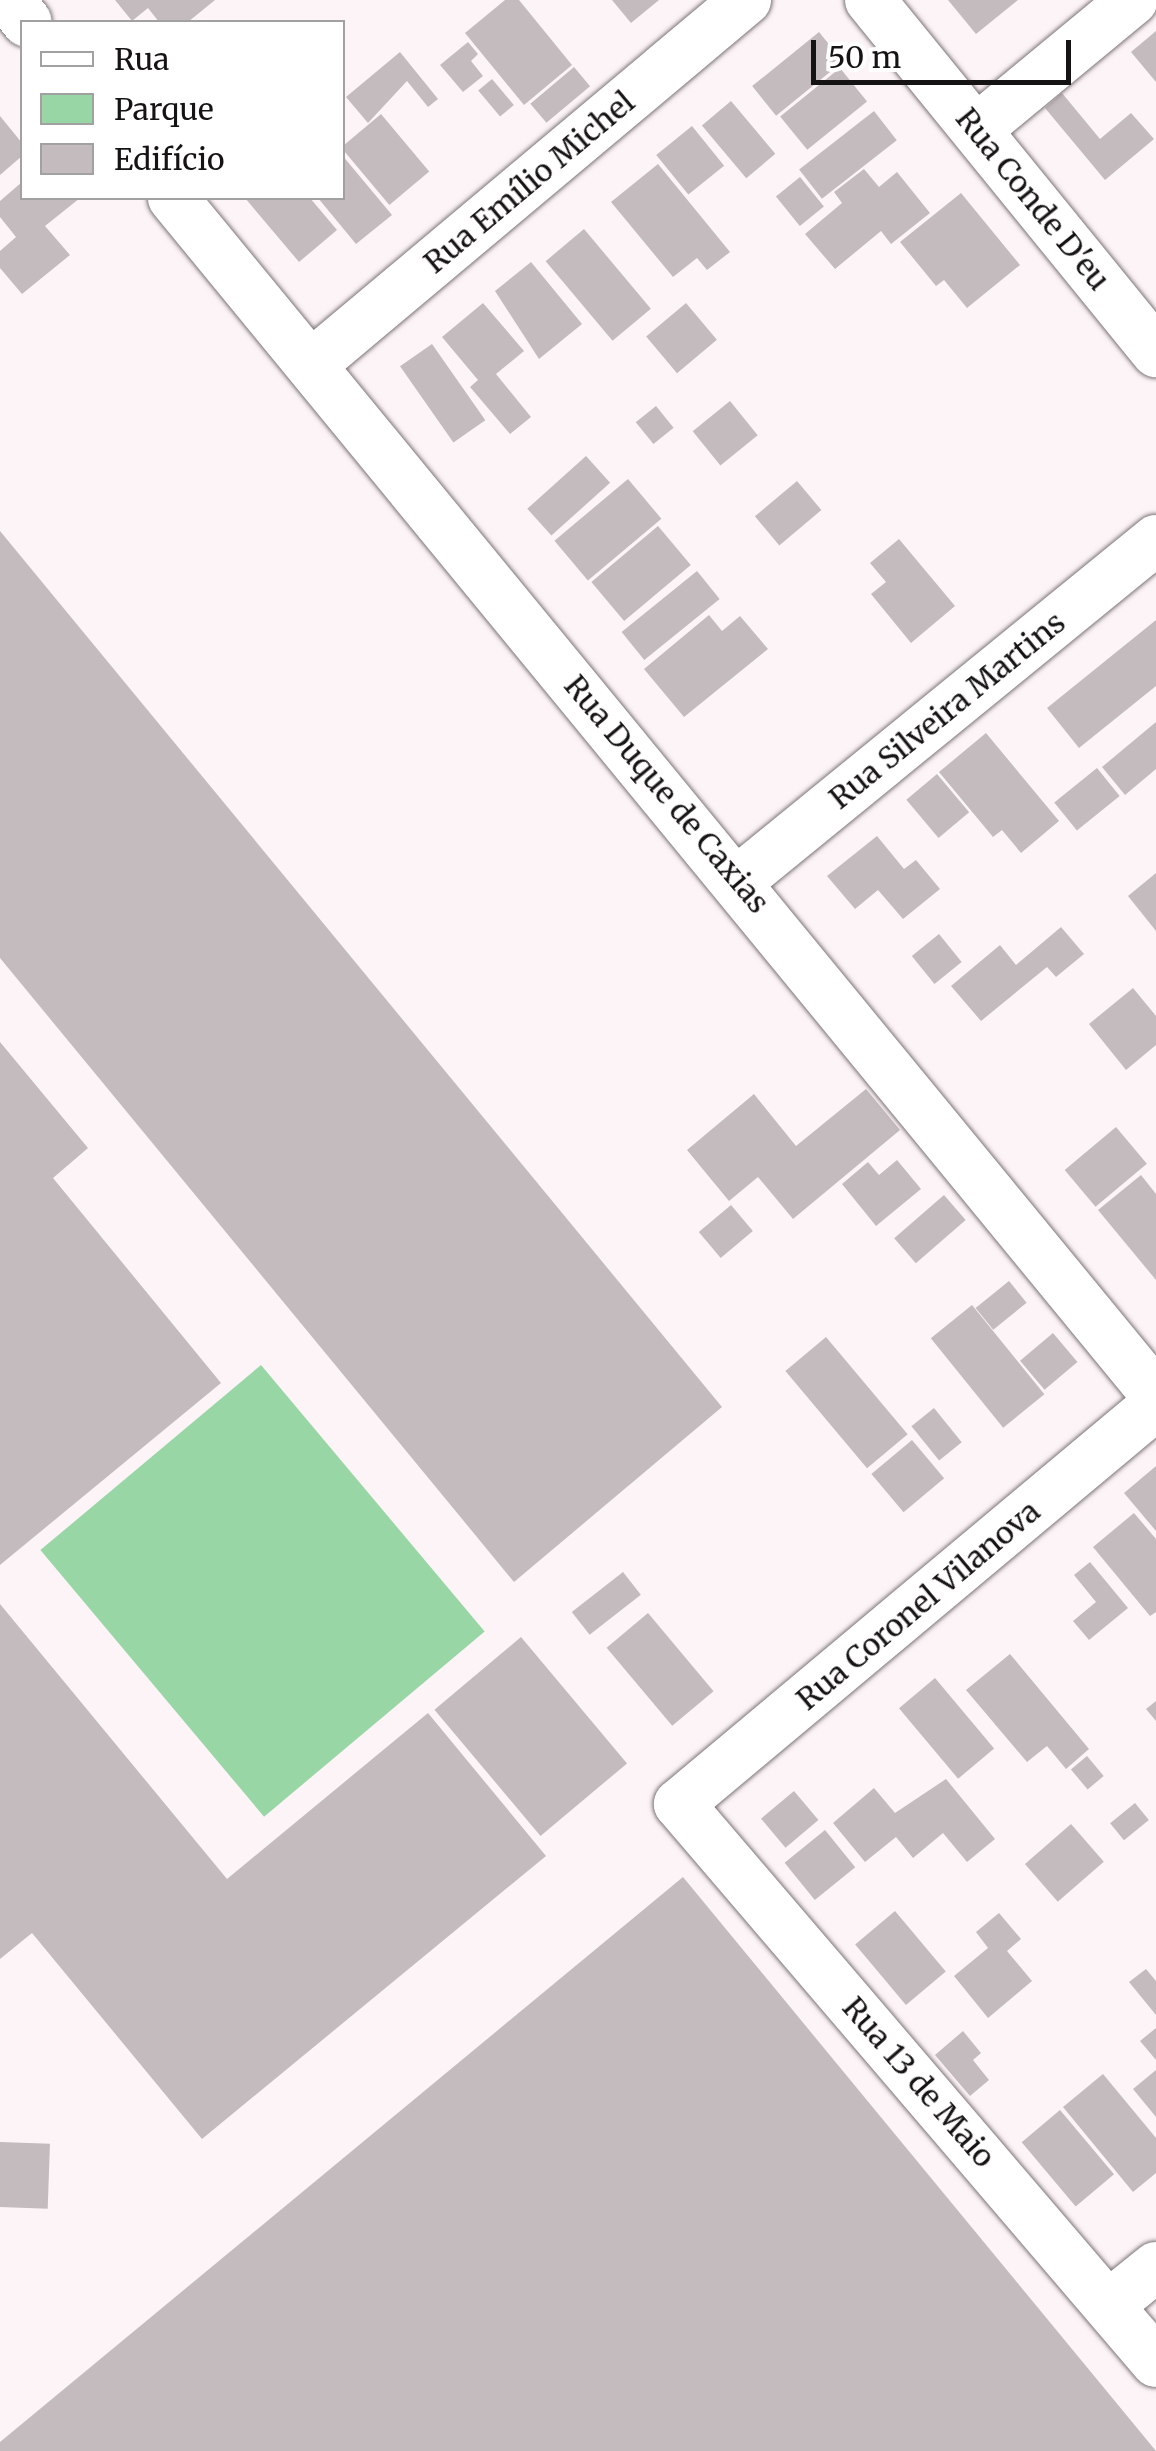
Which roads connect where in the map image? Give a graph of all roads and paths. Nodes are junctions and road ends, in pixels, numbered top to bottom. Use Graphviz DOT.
graph roads {
  1 [pos="9,0"];
  2 [pos="746,0"];
  3 [pos="870,0"];
  4 [pos="1133,0"];
  5 [pos="26,20"];
  6 [pos="977,129"];
  7 [pos="175,200"];
  8 [pos="1156,352"];
  9 [pos="311,365"];
  10 [pos="1156,540"];
  11 [pos="738,880"];
  12 [pos="1156,1395"];
  13 [pos="1156,1405"];
  14 [pos="679,1804"];
  15 [pos="1156,2267"];
  16 [pos="1110,2304"];
  17 [pos="1156,2362"];
  1 -- 5 [label="street"];
  2 -- 9 [label="street, Rua Emílio Michel"];
  3 -- 6 [label="street, Rua Conde D'eu"];
  4 -- 6 [label="street"];
  6 -- 8 [label="street, Rua Conde D'eu"];
  7 -- 9 [label="street, Rua Duque de Caxias"];
  9 -- 11 [label="street, Rua Duque de Caxias"];
  10 -- 11 [label="street, Rua Silveira Martins"];
  11 -- 12 [label="street, Rua Duque de Caxias"];
  13 -- 14 [label="street, Rua Coronel Vilanova"];
  14 -- 16 [label="street, Rua 13 de Maio"];
  15 -- 16 [label="street"];
  16 -- 17 [label="street, Rua 13 de Maio"];
}
